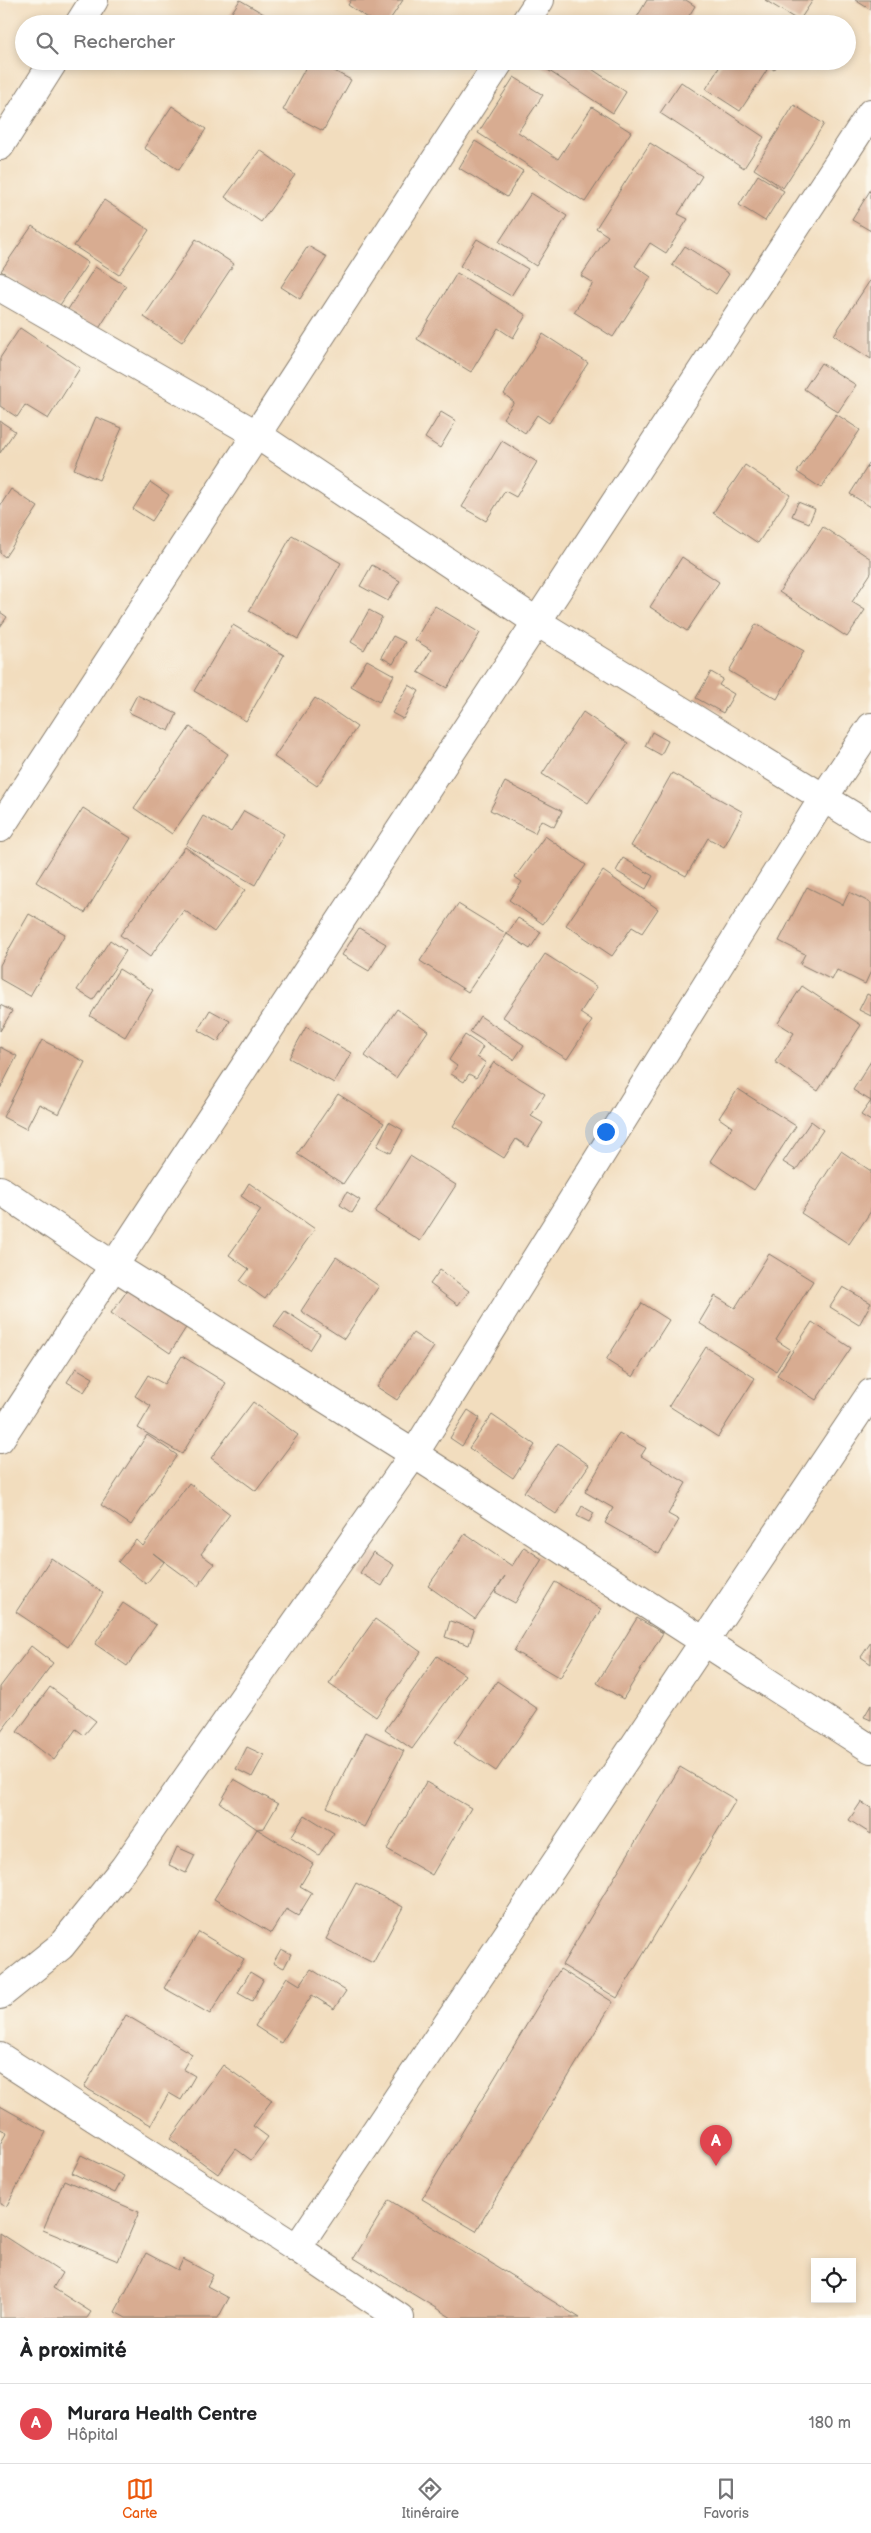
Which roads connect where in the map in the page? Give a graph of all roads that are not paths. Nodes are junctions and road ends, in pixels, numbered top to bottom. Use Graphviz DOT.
graph roads {
  1 [pos="94,0"];
  2 [pos="540,0"];
  3 [pos="85,15"];
  4 [pos="530,15"];
  5 [pos="48,70"];
  6 [pos="494,70"];
  7 [pos="871,114"];
  8 [pos="0,146"];
  9 [pos="0,287"];
  10 [pos="256,434"];
  11 [pos="537,622"];
  12 [pos="871,727"];
  13 [pos="824,797"];
  14 [pos="871,827"];
  15 [pos="0,828"];
  16 [pos="0,1190"];
  17 [pos="114,1266"];
  18 [pos="871,1393"];
  19 [pos="0,1439"];
  20 [pos="414,1454"];
  21 [pos="704,1642"];
  22 [pos="871,1749"];
  23 [pos="0,1995"];
  24 [pos="0,2057"];
  25 [pos="298,2248"];
  26 [pos="400,2318"];
  1 -- 3 [label="street"];
  2 -- 4 [label="street"];
  5 -- 8 [label="street"];
  6 -- 10 [label="street"];
  7 -- 11 [label="street"];
  9 -- 10 [label="street"];
  10 -- 11 [label="street"];
  10 -- 15 [label="street"];
  11 -- 13 [label="street"];
  11 -- 17 [label="street"];
  12 -- 13 [label="street"];
  13 -- 14 [label="street"];
  13 -- 20 [label="street"];
  16 -- 17 [label="street"];
  17 -- 19 [label="street"];
  17 -- 20 [label="street"];
  18 -- 21 [label="street"];
  20 -- 21 [label="street"];
  20 -- 23 [label="street"];
  21 -- 22 [label="street"];
  21 -- 25 [label="street"];
  24 -- 25 [label="street"];
  25 -- 26 [label="street"];
}
